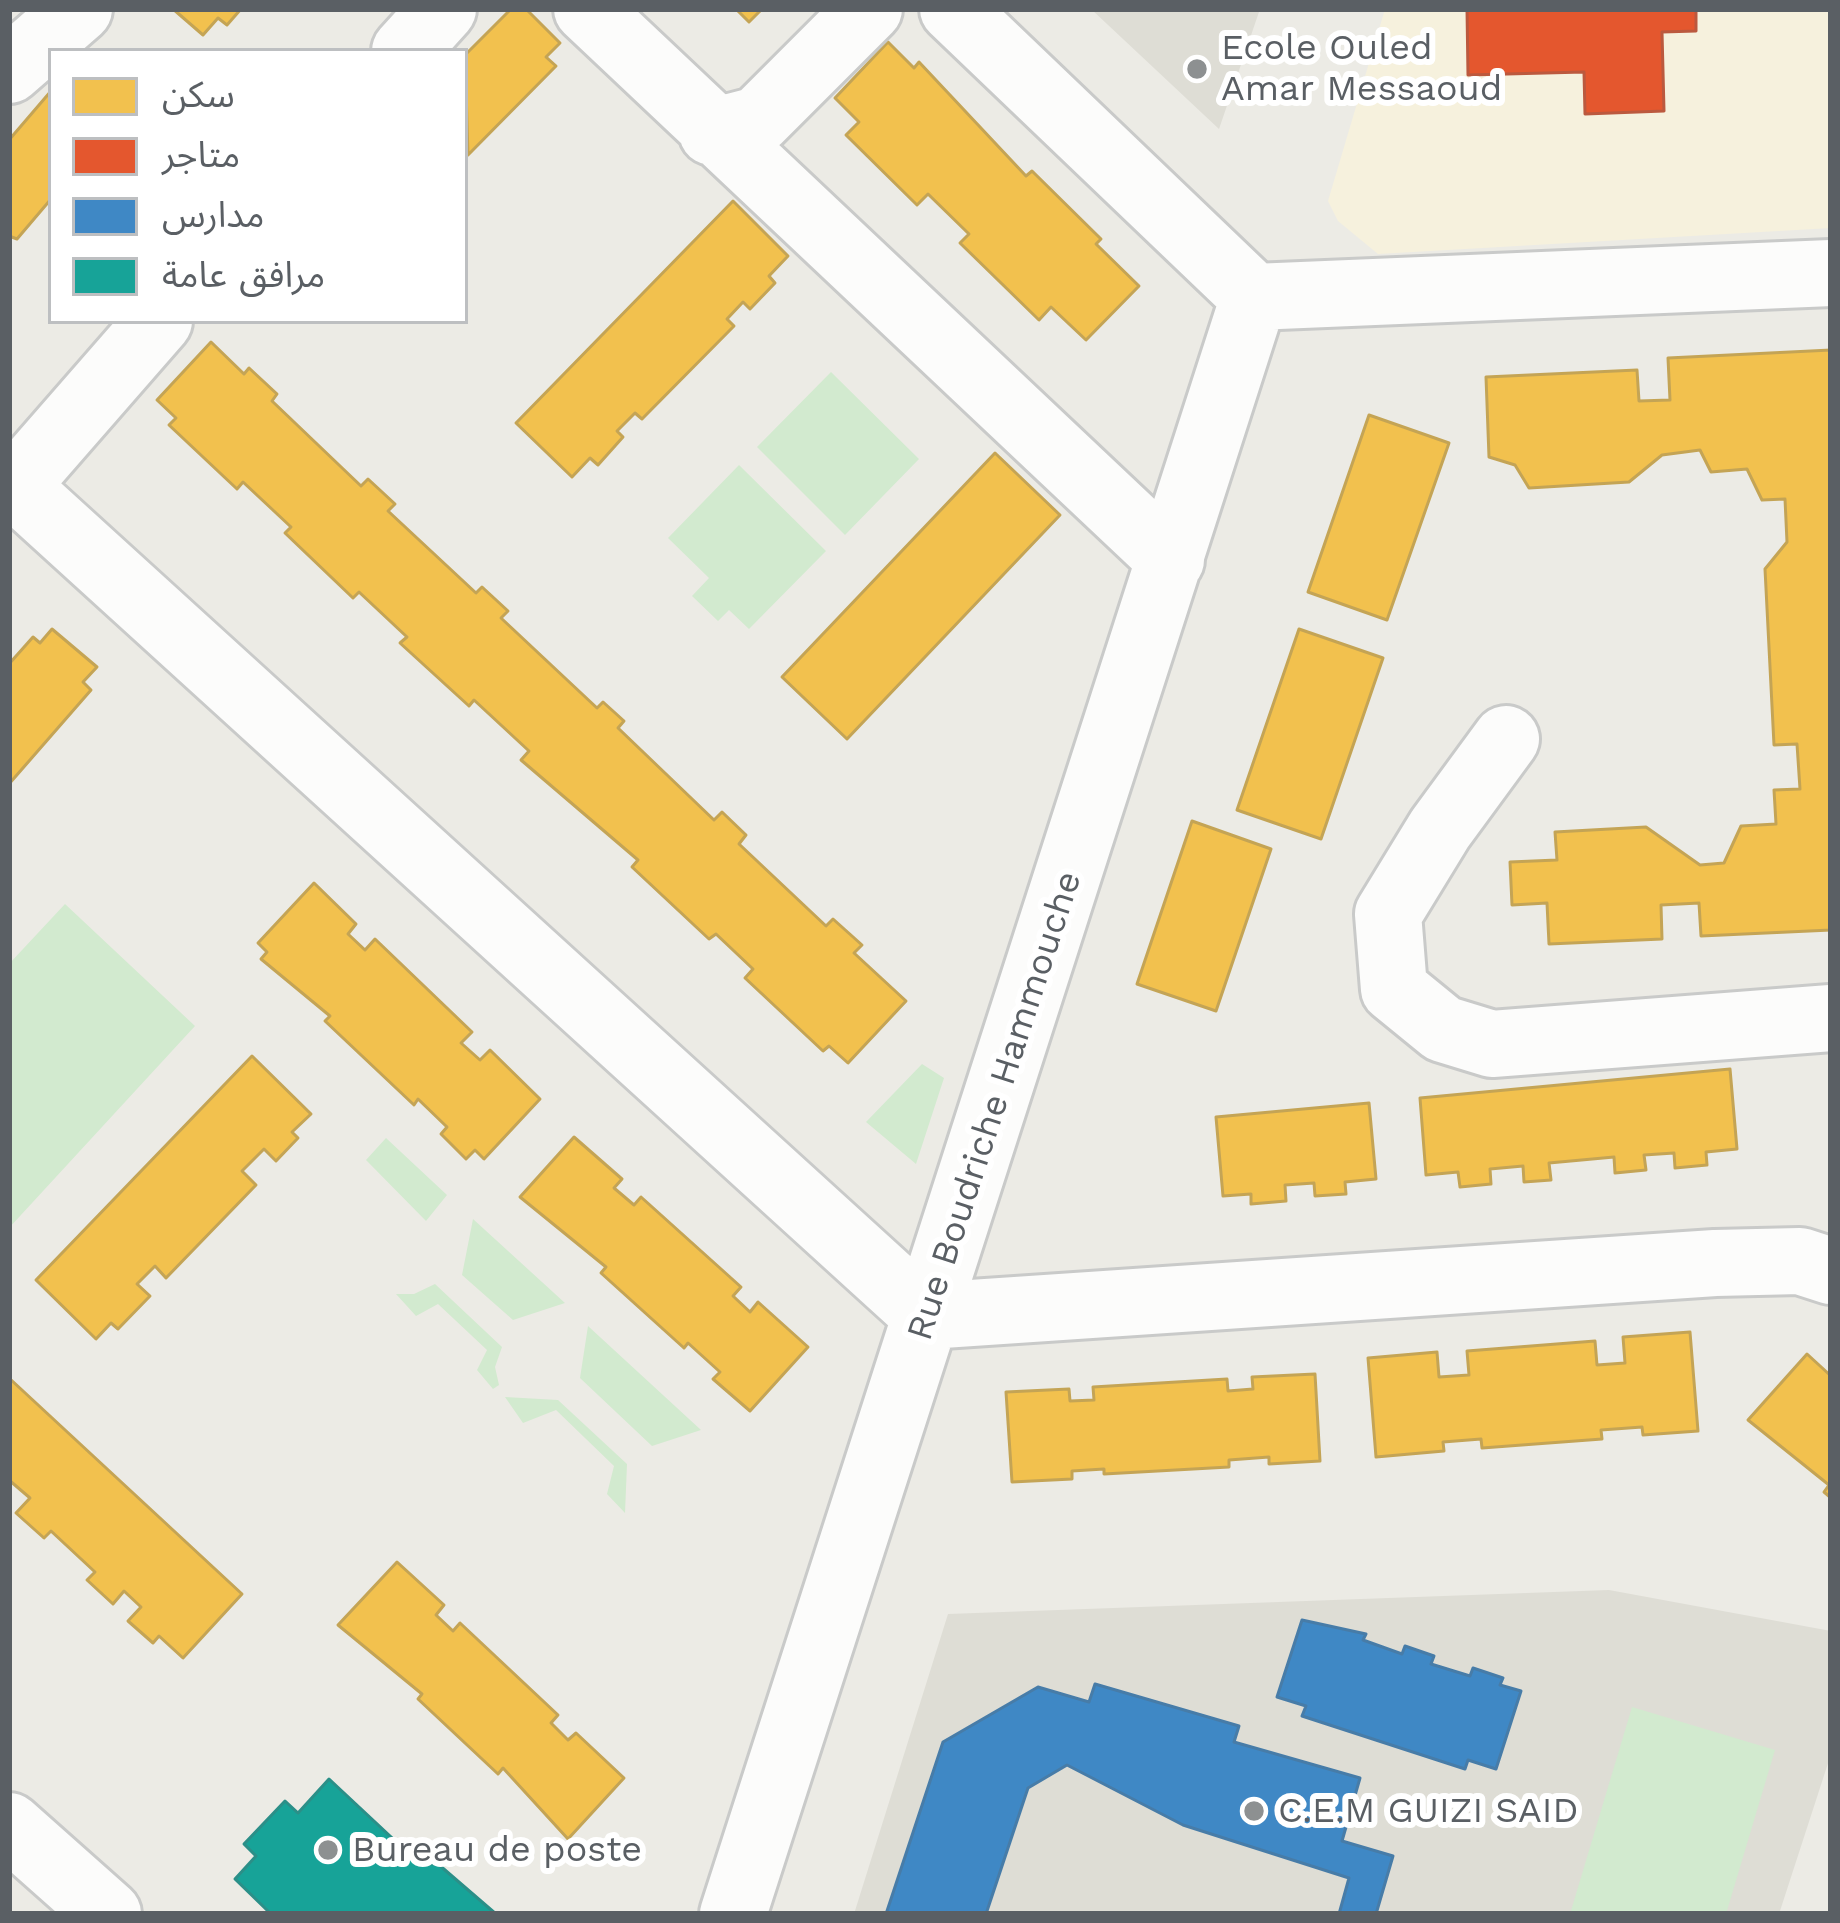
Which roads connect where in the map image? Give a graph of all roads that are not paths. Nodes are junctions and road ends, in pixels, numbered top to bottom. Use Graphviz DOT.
graph roads {
  1 [pos="443,9"];
  2 [pos="587,9"];
  3 [pos="868,9"];
  4 [pos="953,9"];
  5 [pos="74,13"];
  6 [pos="408,48"];
  7 [pos="9,70"];
  8 [pos="712,132"];
  9 [pos="1831,273"];
  10 [pos="1254,297"];
  11 [pos="155,324"];
  12 [pos="12,490"];
  13 [pos="1171,560"];
  14 [pos="1505,740"];
  15 [pos="1831,1018"];
  16 [pos="1831,1270"];
  17 [pos="927,1316"];
  18 [pos="9,1826"];
  19 [pos="108,1914"];
  20 [pos="733,1914"];
  1 -- 6 [label="street"];
  2 -- 8 [label="street"];
  3 -- 8 [label="street"];
  4 -- 10 [label="street"];
  5 -- 7 [label="street"];
  8 -- 13 [label="street"];
  9 -- 10 [label="street"];
  10 -- 13 [label="street, Rue Boudriche Hammouche"];
  11 -- 12 [label="street"];
  12 -- 17 [label="street"];
  13 -- 17 [label="street, Rue Boudriche Hammouche"];
  14 -- 15 [label="street"];
  16 -- 17 [label="street"];
  17 -- 20 [label="street, Rue Boudriche Hammouche"];
  18 -- 19 [label="street"];
}
